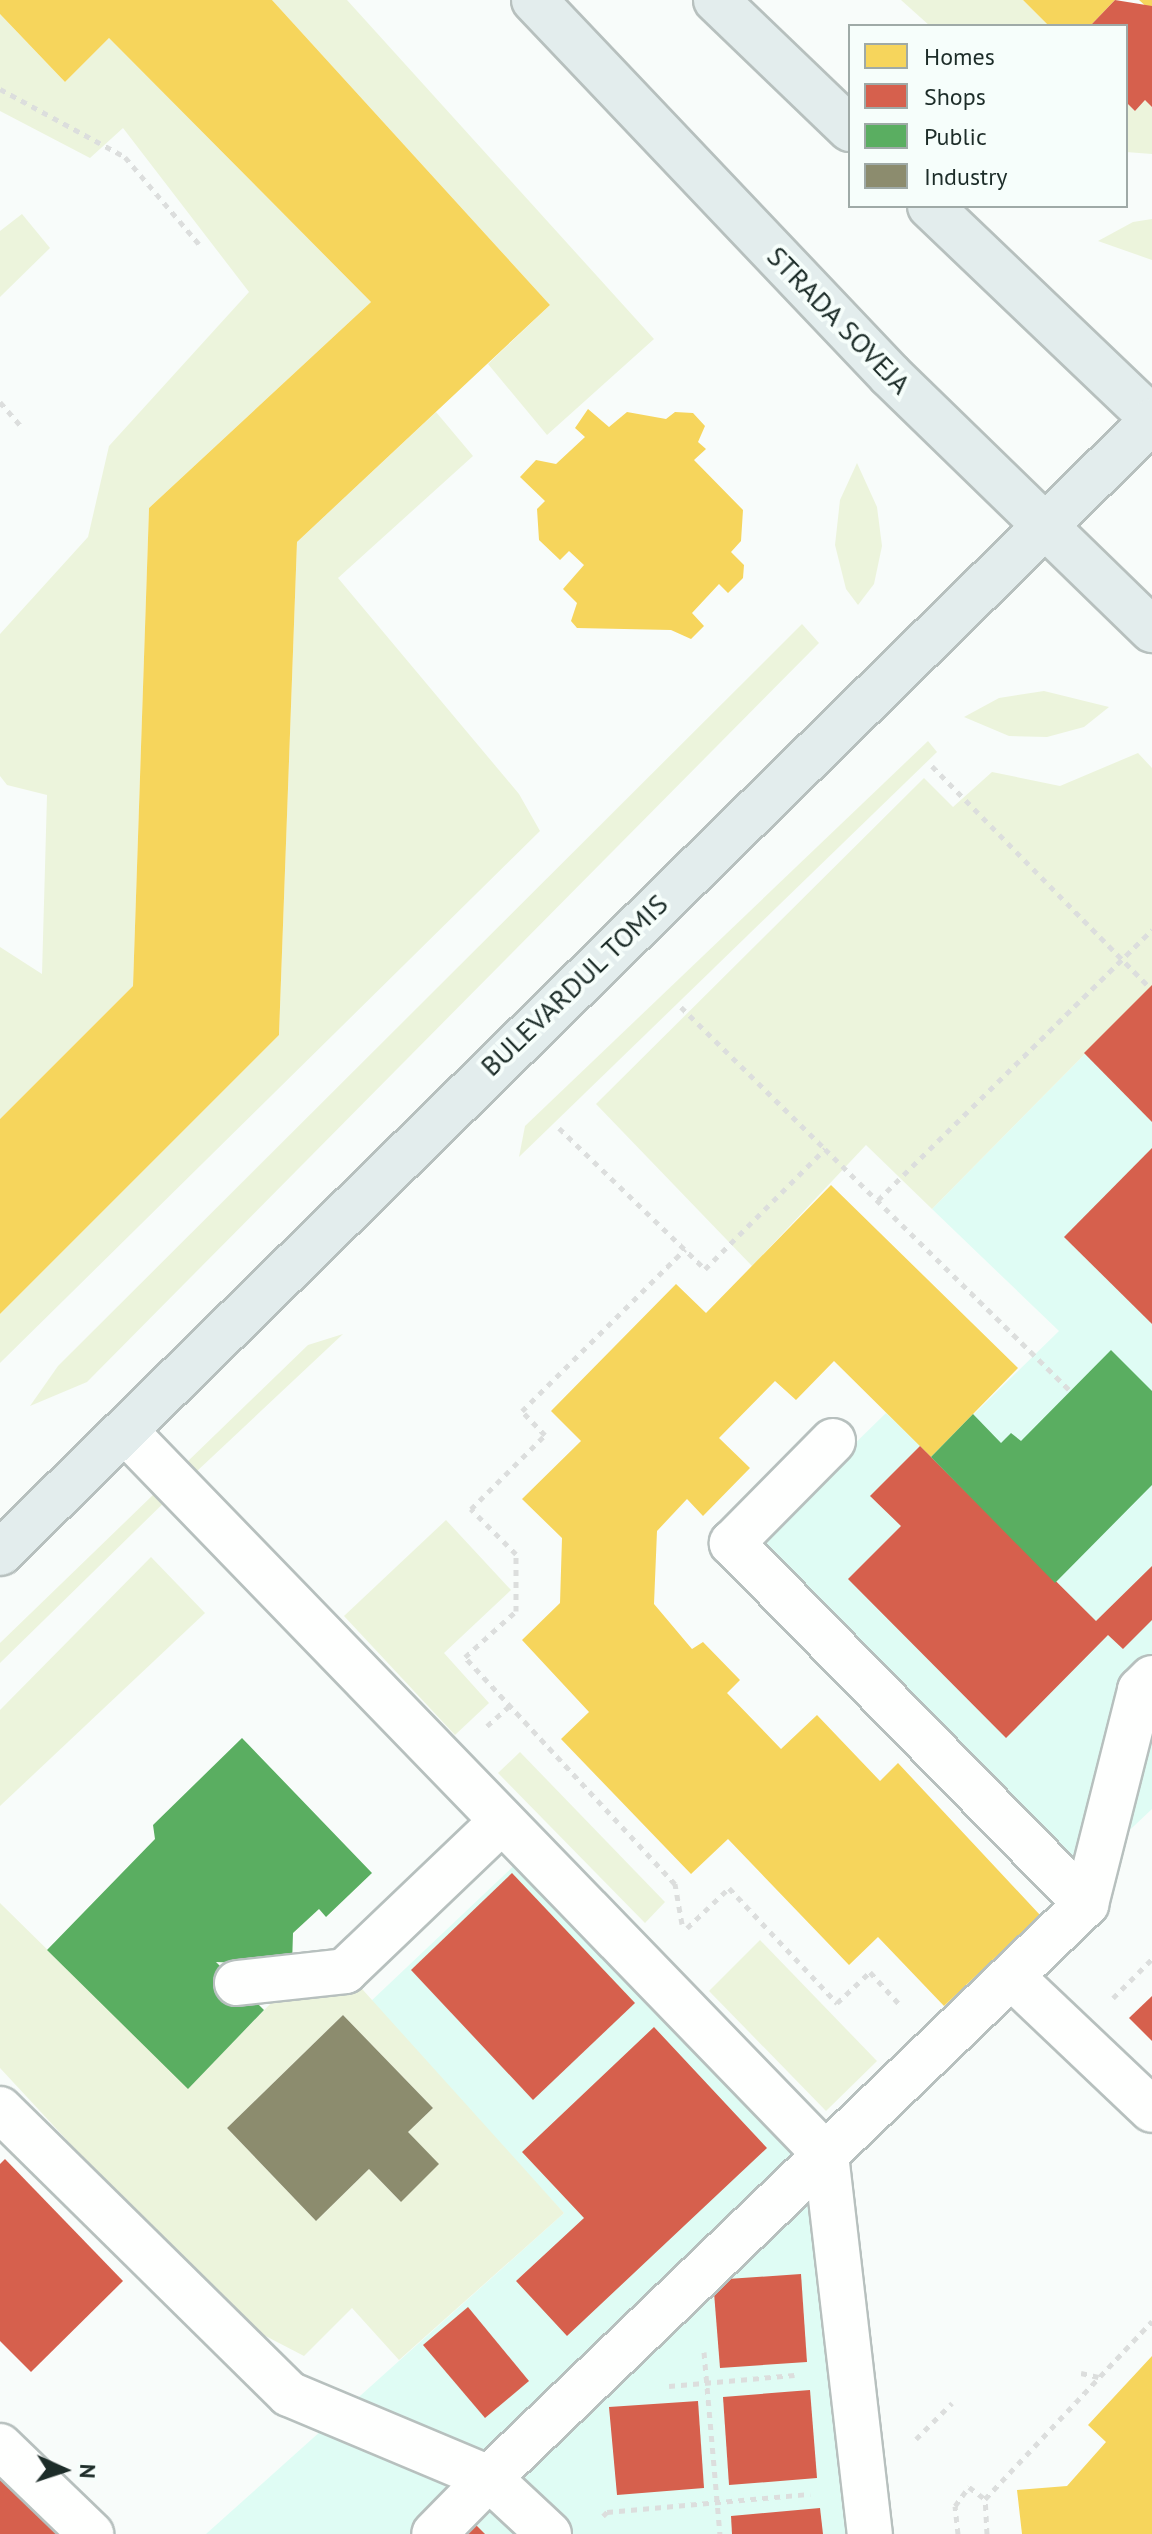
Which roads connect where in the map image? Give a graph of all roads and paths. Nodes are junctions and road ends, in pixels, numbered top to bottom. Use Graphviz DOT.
graph roads {
  1 [pos="534,0"];
  2 [pos="716,0"];
  3 [pos="0,89"];
  4 [pos="848,127"];
  5 [pos="932,208"];
  6 [pos="199,244"];
  7 [pos="0,402"];
  8 [pos="1152,420"];
  9 [pos="21,426"];
  10 [pos="1048,524"];
  11 [pos="1152,630"];
  12 [pos="932,766"];
  13 [pos="1152,930"];
  14 [pos="1122,959"];
  15 [pos="1150,988"];
  16 [pos="681,1007"];
  17 [pos="559,1128"];
  18 [pos="825,1149"];
  19 [pos="878,1200"];
  20 [pos="685,1249"];
  21 [pos="1070,1391"];
  22 [pos="126,1432"];
  23 [pos="833,1441"];
  24 [pos="0,1553"];
  25 [pos="1152,1678"];
  26 [pos="502,1821"];
  27 [pos="1086,1904"];
  28 [pos="1012,1977"];
  29 [pos="237,1983"];
  30 [pos="900,2004"];
  31 [pos="0,2109"];
  32 [pos="1152,2110"];
  33 [pos="826,2155"];
  34 [pos="698,2278"];
  35 [pos="1152,2321"];
  36 [pos="1081,2373"];
  37 [pos="801,2374"];
  38 [pos="1100,2377"];
  39 [pos="706,2383"];
  40 [pos="586,2384"];
  41 [pos="0,2446"];
  42 [pos="489,2478"];
  43 [pos="813,2494"];
  44 [pos="985,2499"];
  45 [pos="717,2502"];
  46 [pos="607,2512"];
  47 [pos="91,2534"];
  48 [pos="434,2534"];
  49 [pos="549,2534"];
  50 [pos="720,2534"];
  51 [pos="870,2534"];
  52 [pos="958,2534"];
  53 [pos="987,2534"];
  1 -- 10 [label="main road, STRADA SOVEJA"];
  2 -- 4 [label="main road"];
  3 -- 6 [label="path"];
  5 -- 8 [label="main road"];
  7 -- 9 [label="path"];
  8 -- 10 [label="main road, BULEVARDUL TOMIS"];
  10 -- 11 [label="main road, STRADA SOVEJA"];
  10 -- 22 [label="main road, BULEVARDUL TOMIS"];
  12 -- 14 [label="path"];
  13 -- 14 [label="path"];
  14 -- 15 [label="path"];
  14 -- 19 [label="path"];
  16 -- 18 [label="path"];
  17 -- 20 [label="path"];
  18 -- 19 [label="path"];
  18 -- 20 [label="path"];
  19 -- 21 [label="path"];
  20 -- 30 [label="path"];
  22 -- 24 [label="main road, BULEVARDUL TOMIS"];
  22 -- 26 [label="street"];
  23 -- 27 [label="street"];
  25 -- 27 [label="street"];
  26 -- 29 [label="street"];
  26 -- 33 [label="street"];
  27 -- 28 [label="street"];
  28 -- 32 [label="street"];
  28 -- 33 [label="street"];
  31 -- 42 [label="street"];
  33 -- 34 [label="street"];
  33 -- 51 [label="street"];
  34 -- 39 [label="path"];
  34 -- 40 [label="street"];
  35 -- 38 [label="path"];
  36 -- 38 [label="path"];
  37 -- 39 [label="path"];
  38 -- 44 [label="path"];
  39 -- 40 [label="path"];
  39 -- 45 [label="path"];
  40 -- 42 [label="street"];
  41 -- 47 [label="street"];
  42 -- 48 [label="street"];
  42 -- 49 [label="street"];
  43 -- 45 [label="path"];
  44 -- 52 [label="path"];
  44 -- 53 [label="path"];
  45 -- 46 [label="path"];
  45 -- 50 [label="path"];
}
